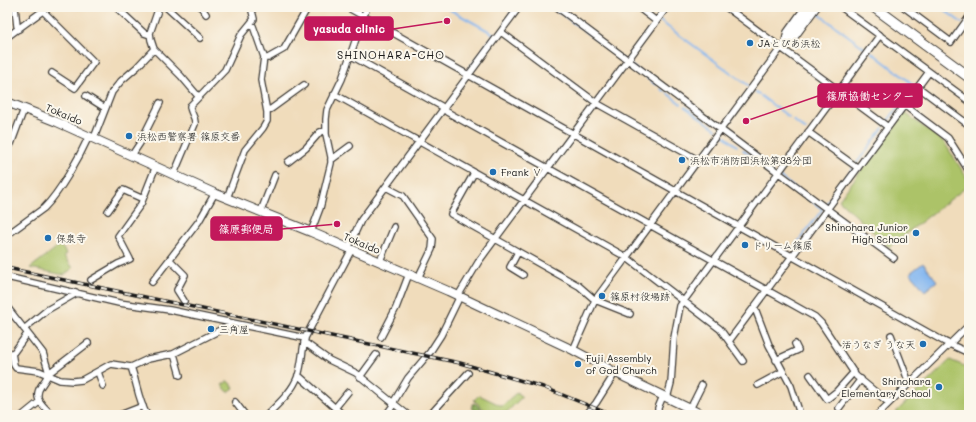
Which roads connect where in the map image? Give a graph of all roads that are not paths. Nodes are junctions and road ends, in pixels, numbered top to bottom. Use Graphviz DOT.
graph roads {
  1 [pos="15,7"];
  2 [pos="48,7"];
  3 [pos="116,7"];
  4 [pos="159,7"];
  5 [pos="166,7"];
  6 [pos="202,7"];
  7 [pos="308,7"];
  8 [pos="348,7"];
  9 [pos="367,7"];
  10 [pos="519,7"];
  11 [pos="557,7"];
  12 [pos="638,7"];
  13 [pos="667,7"];
  14 [pos="726,7"];
  15 [pos="805,7"];
  16 [pos="811,7"];
  17 [pos="817,7"];
  18 [pos="841,7"];
  19 [pos="874,7"];
  20 [pos="904,7"];
  21 [pos="254,8"];
  22 [pos="42,11"];
  23 [pos="206,14"];
  24 [pos="364,16"];
  25 [pos="656,21"];
  26 [pos="968,22"];
  27 [pos="251,24"];
  28 [pos="19,29"];
  29 [pos="501,32"];
  30 [pos="150,35"];
  31 [pos="880,35"];
  32 [pos="7,37"];
  33 [pos="200,38"];
  34 [pos="783,46"];
  35 [pos="154,49"];
  36 [pos="350,55"];
  37 [pos="264,58"];
  38 [pos="628,60"];
  39 [pos="929,72"];
  40 [pos="52,73"];
  41 [pos="469,75"];
  42 [pos="969,77"];
  43 [pos="304,85"];
  44 [pos="918,87"];
  45 [pos="839,91"];
  46 [pos="334,94"];
  47 [pos="86,96"];
  48 [pos="198,96"];
  49 [pos="969,101"];
  50 [pos="7,102"];
  51 [pos="596,102"];
  52 [pos="160,104"];
  53 [pos="904,105"];
  54 [pos="106,108"];
  55 [pos="24,109"];
  56 [pos="444,109"];
  57 [pos="267,110"];
  58 [pos="969,125"];
  59 [pos="888,127"];
  60 [pos="326,130"];
  61 [pos="721,130"];
  62 [pos="808,132"];
  63 [pos="573,133"];
  64 [pos="92,137"];
  65 [pos="7,142"];
  66 [pos="420,142"];
  67 [pos="350,146"];
  68 [pos="132,155"];
  69 [pos="289,159"];
  70 [pos="331,160"];
  71 [pos="698,160"];
  72 [pos="156,166"];
  73 [pos="547,168"];
  74 [pos="858,168"];
  75 [pos="969,171"];
  76 [pos="474,172"];
  77 [pos="778,172"];
  78 [pos="174,174"];
  79 [pos="275,175"];
  80 [pos="386,187"];
  81 [pos="676,191"];
  82 [pos="215,193"];
  83 [pos="227,198"];
  84 [pos="143,199"];
  85 [pos="524,200"];
  86 [pos="827,209"];
  87 [pos="108,211"];
  88 [pos="261,211"];
  89 [pos="650,225"];
  90 [pos="739,226"];
  91 [pos="394,227"];
  92 [pos="311,232"];
  93 [pos="7,235"];
  94 [pos="495,239"];
  95 [pos="350,248"];
  96 [pos="518,252"];
  97 [pos="793,256"];
  98 [pos="626,257"];
  99 [pos="894,258"];
  100 [pos="170,260"];
  101 [pos="713,260"];
  102 [pos="380,261"];
  103 [pos="409,274"];
  104 [pos="7,277"];
  105 [pos="418,278"];
  106 [pos="516,278"];
  107 [pos="91,280"];
  108 [pos="152,282"];
  109 [pos="767,291"];
  110 [pos="76,292"];
  111 [pos="459,296"];
  112 [pos="595,300"];
  113 [pos="184,301"];
  114 [pos="684,301"];
  115 [pos="7,307"];
  116 [pos="753,309"];
  117 [pos="630,314"];
  118 [pos="229,322"];
  119 [pos="969,325"];
  120 [pos="26,332"];
  121 [pos="891,335"];
  122 [pos="381,337"];
  123 [pos="305,340"];
  124 [pos="729,341"];
  125 [pos="88,343"];
  126 [pos="795,344"];
  127 [pos="949,344"];
  128 [pos="573,350"];
  129 [pos="10,353"];
  130 [pos="969,353"];
  131 [pos="174,354"];
  132 [pos="376,355"];
  133 [pos="776,360"];
  134 [pos="743,361"];
  135 [pos="131,367"];
  136 [pos="98,372"];
  137 [pos="782,372"];
  138 [pos="854,372"];
  139 [pos="468,373"];
  140 [pos="616,373"];
  141 [pos="49,374"];
  142 [pos="180,375"];
  143 [pos="298,375"];
  144 [pos="810,375"];
  145 [pos="360,377"];
  146 [pos="861,379"];
  147 [pos="910,382"];
  148 [pos="758,384"];
  149 [pos="702,385"];
  150 [pos="103,386"];
  151 [pos="348,392"];
  152 [pos="665,397"];
  153 [pos="40,402"];
  154 [pos="235,402"];
  155 [pos="889,403"];
  156 [pos="394,404"];
  157 [pos="143,406"];
  158 [pos="335,408"];
  159 [pos="838,408"];
  160 [pos="690,409"];
  161 [pos="799,411"];
  162 [pos="271,414"];
  163 [pos="23,415"];
  164 [pos="52,415"];
  165 [pos="120,415"];
  166 [pos="147,415"];
  167 [pos="245,415"];
  168 [pos="343,415"];
  169 [pos="386,415"];
  170 [pos="408,415"];
  171 [pos="430,415"];
  172 [pos="586,415"];
  173 [pos="658,415"];
  174 [pos="703,415"];
  175 [pos="877,415"];
  1 -- 28 [label="street"];
  2 -- 22 [label="street"];
  3 -- 30 [label="street"];
  4 -- 30 [label="street"];
  5 -- 33 [label="street"];
  6 -- 23 [label="street"];
  7 -- 37 [label="street"];
  8 -- 24 [label="street"];
  9 -- 24 [label="street"];
  10 -- 29 [label="street"];
  11 -- 38 [label="street"];
  12 -- 25 [label="street"];
  13 -- 25 [label="street"];
  14 -- 34 [label="street"];
  15 -- 34 [label="street"];
  16 -- 34 [label="street"];
  17 -- 34 [label="street"];
  18 -- 31 [label="street"];
  19 -- 42 [label="highway"];
  20 -- 26 [label="street"];
  21 -- 27 [label="street"];
  22 -- 28 [label="street"];
  22 -- 40 [label="street"];
  24 -- 36 [label="street"];
  24 -- 41 [label="street"];
  25 -- 38 [label="street"];
  27 -- 37 [label="street"];
  27 -- 48 [label="street"];
  28 -- 32 [label="street"];
  29 -- 41 [label="street"];
  29 -- 51 [label="street"];
  30 -- 35 [label="street"];
  31 -- 39 [label="street"];
  31 -- 45 [label="street"];
  34 -- 45 [label="street"];
  34 -- 61 [label="street"];
  35 -- 48 [label="street"];
  35 -- 54 [label="street"];
  36 -- 46 [label="street"];
  36 -- 56 [label="street"];
  37 -- 57 [label="street"];
  38 -- 51 [label="street"];
  38 -- 61 [label="street"];
  39 -- 44 [label="street"];
  39 -- 49 [label="street"];
  41 -- 56 [label="street"];
  41 -- 63 [label="street"];
  43 -- 57 [label="street"];
  44 -- 53 [label="street"];
  44 -- 58 [label="street"];
  45 -- 59 [label="street"];
  45 -- 62 [label="street"];
  46 -- 60 [label="street"];
  46 -- 66 [label="street"];
  47 -- 54 [label="street"];
  48 -- 78 [label="street"];
  50 -- 55 [label="main road, Tokaido"];
  51 -- 63 [label="street"];
  51 -- 71 [label="street"];
  52 -- 68 [label="street"];
  53 -- 59 [label="street"];
  53 -- 75 [label="street"];
  54 -- 64 [label="street"];
  55 -- 64 [label="main road, Tokaido"];
  55 -- 65 [label="street"];
  56 -- 66 [label="street"];
  56 -- 73 [label="street"];
  57 -- 83 [label="street"];
  59 -- 74 [label="street"];
  60 -- 69 [label="street"];
  60 -- 70 [label="street"];
  61 -- 71 [label="street"];
  61 -- 77 [label="street"];
  62 -- 74 [label="street"];
  62 -- 77 [label="street"];
  63 -- 73 [label="street"];
  63 -- 81 [label="street"];
  64 -- 68 [label="main road, Tokaido"];
  64 -- 93 [label="street"];
  66 -- 76 [label="street"];
  66 -- 80 [label="street"];
  67 -- 70 [label="street"];
  68 -- 72 [label="main road, Tokaido"];
  70 -- 92 [label="street"];
  71 -- 81 [label="street"];
  72 -- 78 [label="main road, Tokaido"];
  72 -- 84 [label="street"];
  73 -- 85 [label="street"];
  73 -- 89 [label="street"];
  74 -- 86 [label="street"];
  76 -- 85 [label="street"];
  76 -- 94 [label="street"];
  77 -- 86 [label="street"];
  77 -- 90 [label="street"];
  78 -- 82 [label="main road, Tokaido"];
  79 -- 88 [label="street"];
  80 -- 95 [label="street"];
  80 -- 105 [label="street"];
  81 -- 89 [label="street"];
  81 -- 90 [label="street"];
  82 -- 83 [label="main road, Tokaido"];
  82 -- 100 [label="street"];
  83 -- 88 [label="main road, Tokaido"];
  84 -- 87 [label="street"];
  84 -- 107 [label="street"];
  85 -- 94 [label="street"];
  85 -- 98 [label="street"];
  86 -- 97 [label="street"];
  86 -- 99 [label="street"];
  88 -- 92 [label="main road, Tokaido"];
  89 -- 98 [label="street"];
  89 -- 101 [label="street"];
  90 -- 97 [label="street"];
  90 -- 101 [label="street"];
  91 -- 102 [label="street"];
  92 -- 95 [label="main road, Tokaido"];
  94 -- 96 [label="street"];
  94 -- 111 [label="street"];
  95 -- 102 [label="main road, Tokaido"];
  95 -- 123 [label="street"];
  96 -- 106 [label="street"];
  96 -- 112 [label="street"];
  97 -- 109 [label="street"];
  97 -- 127 [label="street"];
  98 -- 112 [label="street"];
  98 -- 114 [label="street"];
  100 -- 108 [label="street"];
  100 -- 113 [label="street"];
  101 -- 109 [label="street"];
  101 -- 114 [label="street"];
  102 -- 103 [label="main road, Tokaido"];
  103 -- 105 [label="main road, Tokaido"];
  103 -- 122 [label="street"];
  104 -- 110 [label="street"];
  105 -- 111 [label="main road, Tokaido"];
  109 -- 116 [label="street"];
  109 -- 138 [label="street"];
  110 -- 118 [label="street"];
  110 -- 120 [label="street"];
  111 -- 128 [label="main road, Tokaido"];
  111 -- 156 [label="street"];
  112 -- 117 [label="street"];
  112 -- 128 [label="street"];
  114 -- 124 [label="street"];
  114 -- 152 [label="street"];
  115 -- 120 [label="street"];
  116 -- 124 [label="street"];
  116 -- 133 [label="street"];
  118 -- 123 [label="street"];
  118 -- 131 [label="street"];
  119 -- 127 [label="street"];
  120 -- 129 [label="street"];
  120 -- 141 [label="street"];
  121 -- 147 [label="street"];
  123 -- 143 [label="street"];
  123 -- 145 [label="street"];
  124 -- 134 [label="street"];
  125 -- 141 [label="street"];
  126 -- 133 [label="street"];
  127 -- 130 [label="street"];
  127 -- 147 [label="street"];
  128 -- 140 [label="main road, Tokaido"];
  129 -- 141 [label="street"];
  131 -- 135 [label="street"];
  131 -- 142 [label="street"];
  132 -- 145 [label="street"];
  133 -- 137 [label="street"];
  135 -- 136 [label="street"];
  135 -- 157 [label="street"];
  136 -- 141 [label="street"];
  136 -- 150 [label="street"];
  137 -- 148 [label="street"];
  137 -- 161 [label="street"];
  138 -- 144 [label="street"];
  138 -- 146 [label="street"];
  139 -- 171 [label="street"];
  140 -- 152 [label="main road, Tokaido"];
  140 -- 172 [label="street"];
  141 -- 153 [label="street"];
  143 -- 158 [label="street"];
  143 -- 162 [label="street"];
  145 -- 156 [label="street"];
  146 -- 155 [label="street"];
  146 -- 159 [label="street"];
  147 -- 155 [label="street"];
  149 -- 160 [label="street"];
  151 -- 158 [label="street"];
  152 -- 160 [label="main road, Tokaido"];
  152 -- 173 [label="street"];
  153 -- 163 [label="street"];
  153 -- 164 [label="street"];
  154 -- 167 [label="street"];
  155 -- 175 [label="street"];
  156 -- 169 [label="street"];
  156 -- 170 [label="street"];
  157 -- 165 [label="street"];
  157 -- 166 [label="street"];
  158 -- 168 [label="street"];
  160 -- 174 [label="main road, Tokaido"];
}
